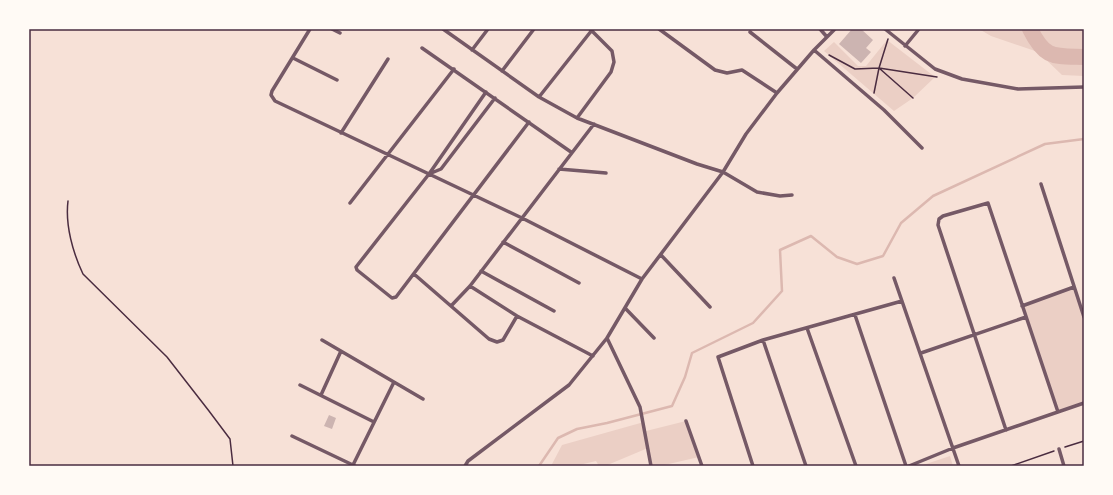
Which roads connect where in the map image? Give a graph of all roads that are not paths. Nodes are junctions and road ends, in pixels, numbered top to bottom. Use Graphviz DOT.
graph roads {
  1 [pos="310,29"];
  2 [pos="332,29"];
  3 [pos="443,29"];
  4 [pos="488,29"];
  5 [pos="534,29"];
  6 [pos="660,29"];
  7 [pos="820,29"];
  8 [pos="835,29"];
  9 [pos="885,29"];
  10 [pos="919,29"];
  11 [pos="591,30"];
  12 [pos="750,32"];
  13 [pos="340,33"];
  14 [pos="827,37"];
  15 [pos="905,46"];
  16 [pos="422,48"];
  17 [pos="472,50"];
  18 [pos="814,50"];
  19 [pos="293,58"];
  20 [pos="388,59"];
  21 [pos="454,69"];
  22 [pos="797,70"];
  23 [pos="502,71"];
  24 [pos="337,80"];
  25 [pos="1084,87"];
  26 [pos="486,92"];
  27 [pos="777,93"];
  28 [pos="539,97"];
  29 [pos="495,98"];
  30 [pos="577,118"];
  31 [pos="529,122"];
  32 [pos="594,124"];
  33 [pos="341,133"];
  34 [pos="922,148"];
  35 [pos="571,152"];
  36 [pos="388,155"];
  37 [pos="559,169"];
  38 [pos="723,172"];
  39 [pos="606,173"];
  40 [pos="429,174"];
  41 [pos="1041,184"];
  42 [pos="474,195"];
  43 [pos="792,195"];
  44 [pos="350,203"];
  45 [pos="522,218"];
  46 [pos="503,242"];
  47 [pos="661,255"];
  48 [pos="481,271"];
  49 [pos="414,274"];
  50 [pos="894,278"];
  51 [pos="642,279"];
  52 [pos="579,283"];
  53 [pos="470,286"];
  54 [pos="1074,287"];
  55 [pos="902,301"];
  56 [pos="1084,302"];
  57 [pos="1080,304"];
  58 [pos="451,306"];
  59 [pos="1022,306"];
  60 [pos="710,307"];
  61 [pos="625,308"];
  62 [pos="554,311"];
  63 [pos="855,315"];
  64 [pos="517,316"];
  65 [pos="1026,317"];
  66 [pos="1084,318"];
  67 [pos="807,328"];
  68 [pos="974,334"];
  69 [pos="607,338"];
  70 [pos="654,338"];
  71 [pos="322,340"];
  72 [pos="763,340"];
  73 [pos="342,351"];
  74 [pos="921,354"];
  75 [pos="593,356"];
  76 [pos="394,382"];
  77 [pos="300,385"];
  78 [pos="321,395"];
  79 [pos="423,399"];
  80 [pos="1084,404"];
  81 [pos="1058,412"];
  82 [pos="686,421"];
  83 [pos="374,422"];
  84 [pos="1006,430"];
  85 [pos="292,436"];
  86 [pos="953,448"];
  87 [pos="1059,450"];
  88 [pos="354,466"];
  89 [pos="465,466"];
  90 [pos="651,466"];
  91 [pos="702,466"];
  92 [pos="753,466"];
  93 [pos="806,466"];
  94 [pos="856,466"];
  95 [pos="906,466"];
  96 [pos="909,466"];
  97 [pos="959,466"];
  98 [pos="1064,466"];
  1 -- 19 [label="street"];
  2 -- 13 [label="street"];
  3 -- 17 [label="street"];
  4 -- 17 [label="street"];
  5 -- 23 [label="street"];
  6 -- 27 [label="street"];
  7 -- 14 [label="street"];
  8 -- 14 [label="street"];
  9 -- 15 [label="street"];
  10 -- 15 [label="street"];
  11 -- 28 [label="street"];
  11 -- 30 [label="street"];
  12 -- 22 [label="street"];
  14 -- 18 [label="street"];
  15 -- 25 [label="street"];
  16 -- 21 [label="street"];
  17 -- 23 [label="street"];
  18 -- 22 [label="street"];
  18 -- 34 [label="street"];
  19 -- 24 [label="street"];
  19 -- 33 [label="street"];
  20 -- 33 [label="street"];
  21 -- 26 [label="street"];
  21 -- 36 [label="street"];
  22 -- 27 [label="street"];
  23 -- 28 [label="street"];
  26 -- 29 [label="street"];
  26 -- 40 [label="street"];
  27 -- 38 [label="street"];
  28 -- 30 [label="street"];
  29 -- 31 [label="street"];
  29 -- 40 [label="street"];
  30 -- 32 [label="street"];
  31 -- 35 [label="street"];
  31 -- 42 [label="street"];
  32 -- 35 [label="street"];
  32 -- 38 [label="street"];
  33 -- 36 [label="street"];
  35 -- 37 [label="street"];
  36 -- 40 [label="street"];
  36 -- 44 [label="street"];
  37 -- 39 [label="street"];
  37 -- 45 [label="street"];
  38 -- 43 [label="street"];
  38 -- 47 [label="street"];
  40 -- 42 [label="street"];
  40 -- 49 [label="street"];
  41 -- 54 [label="street"];
  42 -- 45 [label="street"];
  42 -- 49 [label="street"];
  45 -- 46 [label="street"];
  45 -- 51 [label="street"];
  46 -- 48 [label="street"];
  46 -- 52 [label="street"];
  47 -- 51 [label="street"];
  47 -- 60 [label="street"];
  48 -- 53 [label="street"];
  48 -- 62 [label="street"];
  49 -- 58 [label="street"];
  50 -- 55 [label="street"];
  51 -- 61 [label="street"];
  53 -- 58 [label="street"];
  53 -- 64 [label="street"];
  54 -- 57 [label="street"];
  54 -- 59 [label="street"];
  55 -- 63 [label="street"];
  55 -- 74 [label="street"];
  56 -- 57 [label="street"];
  57 -- 66 [label="street"];
  58 -- 64 [label="street"];
  59 -- 65 [label="street"];
  59 -- 68 [label="street"];
  61 -- 69 [label="street"];
  61 -- 70 [label="street"];
  63 -- 67 [label="street"];
  63 -- 95 [label="street"];
  64 -- 75 [label="street"];
  65 -- 68 [label="street"];
  65 -- 81 [label="street"];
  67 -- 72 [label="street"];
  67 -- 94 [label="street"];
  68 -- 74 [label="street"];
  68 -- 84 [label="street"];
  69 -- 75 [label="street"];
  69 -- 90 [label="street"];
  71 -- 73 [label="street"];
  72 -- 92 [label="street"];
  72 -- 93 [label="street"];
  73 -- 76 [label="street"];
  73 -- 78 [label="street"];
  74 -- 86 [label="street"];
  75 -- 89 [label="street"];
  76 -- 79 [label="street"];
  76 -- 83 [label="street"];
  77 -- 78 [label="street"];
  78 -- 83 [label="street"];
  80 -- 81 [label="street"];
  81 -- 84 [label="street"];
  82 -- 91 [label="street"];
  83 -- 88 [label="street"];
  84 -- 86 [label="street"];
  85 -- 88 [label="street"];
  86 -- 96 [label="street"];
  86 -- 97 [label="street"];
  87 -- 98 [label="street"];
}
